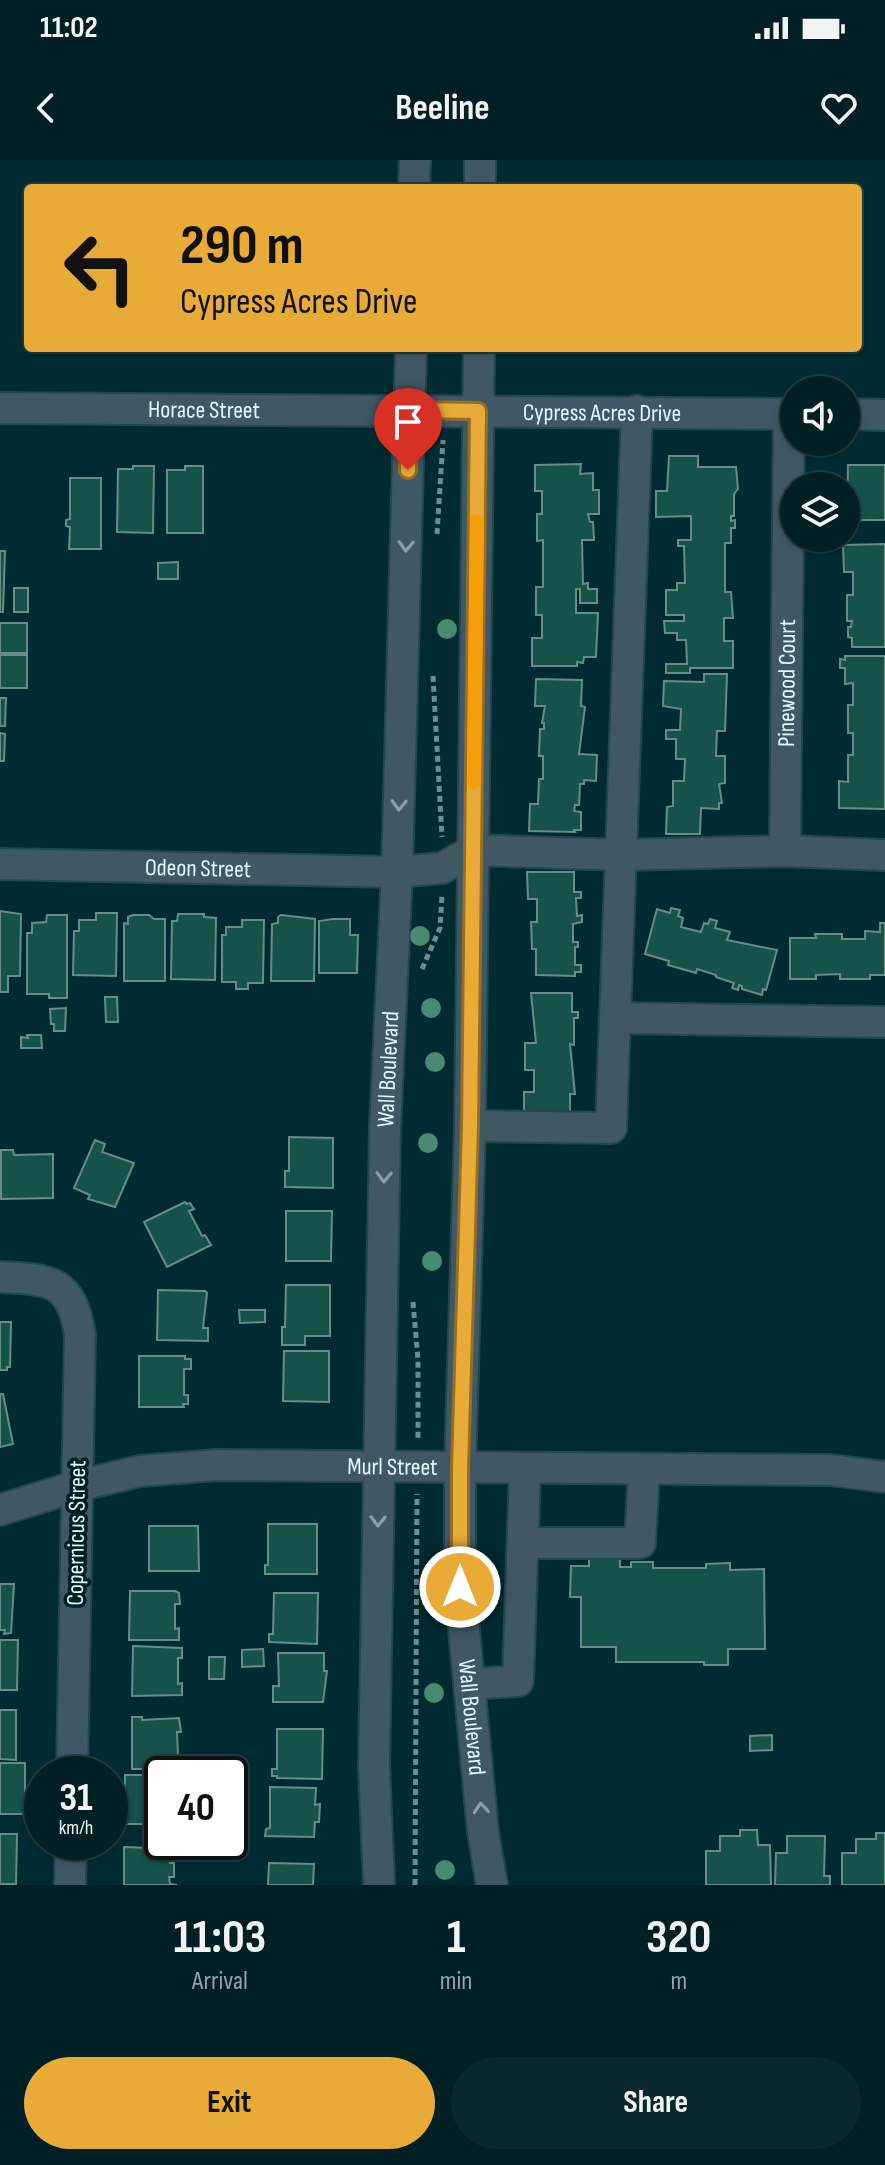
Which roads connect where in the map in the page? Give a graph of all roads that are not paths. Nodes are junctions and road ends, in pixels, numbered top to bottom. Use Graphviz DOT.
graph roads {
  1 [pos="415,160"];
  2 [pos="480,160"];
  3 [pos="414,184"];
  4 [pos="480,184"];
  5 [pos="411,352"];
  6 [pos="479,352"];
  7 [pos="0,408"];
  8 [pos="409,410"];
  9 [pos="478,411"];
  10 [pos="637,411"];
  11 [pos="780,414"];
  12 [pos="860,414"];
  13 [pos="885,415"];
  14 [pos="790,456"];
  15 [pos="474,850"];
  16 [pos="785,851"];
  17 [pos="622,855"];
  18 [pos="885,855"];
  19 [pos="0,864"];
  20 [pos="397,872"];
  21 [pos="616,1018"];
  22 [pos="885,1022"];
  23 [pos="470,1126"];
  24 [pos="0,1277"];
  25 [pos="379,1466"];
  26 [pos="460,1469"];
  27 [pos="525,1469"];
  28 [pos="644,1469"];
  29 [pos="885,1477"];
  30 [pos="77,1486"];
  31 [pos="0,1510"];
  32 [pos="523,1543"];
  33 [pos="469,1684"];
  34 [pos="72,1756"];
  35 [pos="71,1860"];
  36 [pos="70,1885"];
  37 [pos="379,1885"];
  38 [pos="492,1885"];
  1 -- 3 [label="street"];
  2 -- 4 [label="street"];
  5 -- 8 [label="street, Wall Boulevard"];
  6 -- 9 [label="street, Wall Boulevard"];
  7 -- 8 [label="street, Horace Street"];
  8 -- 9 [label="street, Cypress Acres Drive"];
  8 -- 20 [label="street, Wall Boulevard, one-way"];
  9 -- 10 [label="street, Cypress Acres Drive"];
  9 -- 15 [label="street, Wall Boulevard"];
  10 -- 11 [label="street, Cypress Acres Drive"];
  10 -- 17 [label="street"];
  12 -- 13 [label="street"];
  14 -- 16 [label="street, Pinewood Court"];
  15 -- 17 [label="street"];
  15 -- 20 [label="street, Odeon Street"];
  15 -- 23 [label="street, Wall Boulevard"];
  16 -- 17 [label="street"];
  16 -- 18 [label="street"];
  17 -- 21 [label="street"];
  19 -- 20 [label="street, Odeon Street"];
  20 -- 25 [label="street, Wall Boulevard, one-way"];
  21 -- 22 [label="street"];
  21 -- 23 [label="street"];
  23 -- 26 [label="street, Wall Boulevard"];
  24 -- 30 [label="street, Copernicus Street"];
  25 -- 26 [label="street, Murl Street"];
  25 -- 30 [label="street, Murl Street"];
  25 -- 37 [label="street, Wall Boulevard, one-way"];
  26 -- 27 [label="street, Murl Street"];
  26 -- 33 [label="street, Wall Boulevard"];
  27 -- 28 [label="street, Murl Street"];
  27 -- 32 [label="street"];
  28 -- 29 [label="street, Murl Street"];
  28 -- 32 [label="street"];
  30 -- 31 [label="street, Murl Street"];
  30 -- 34 [label="street, Copernicus Street"];
  32 -- 33 [label="street"];
  38 -- 33 [label="street, Wall Boulevard, one-way"];
  35 -- 36 [label="street"];
}
